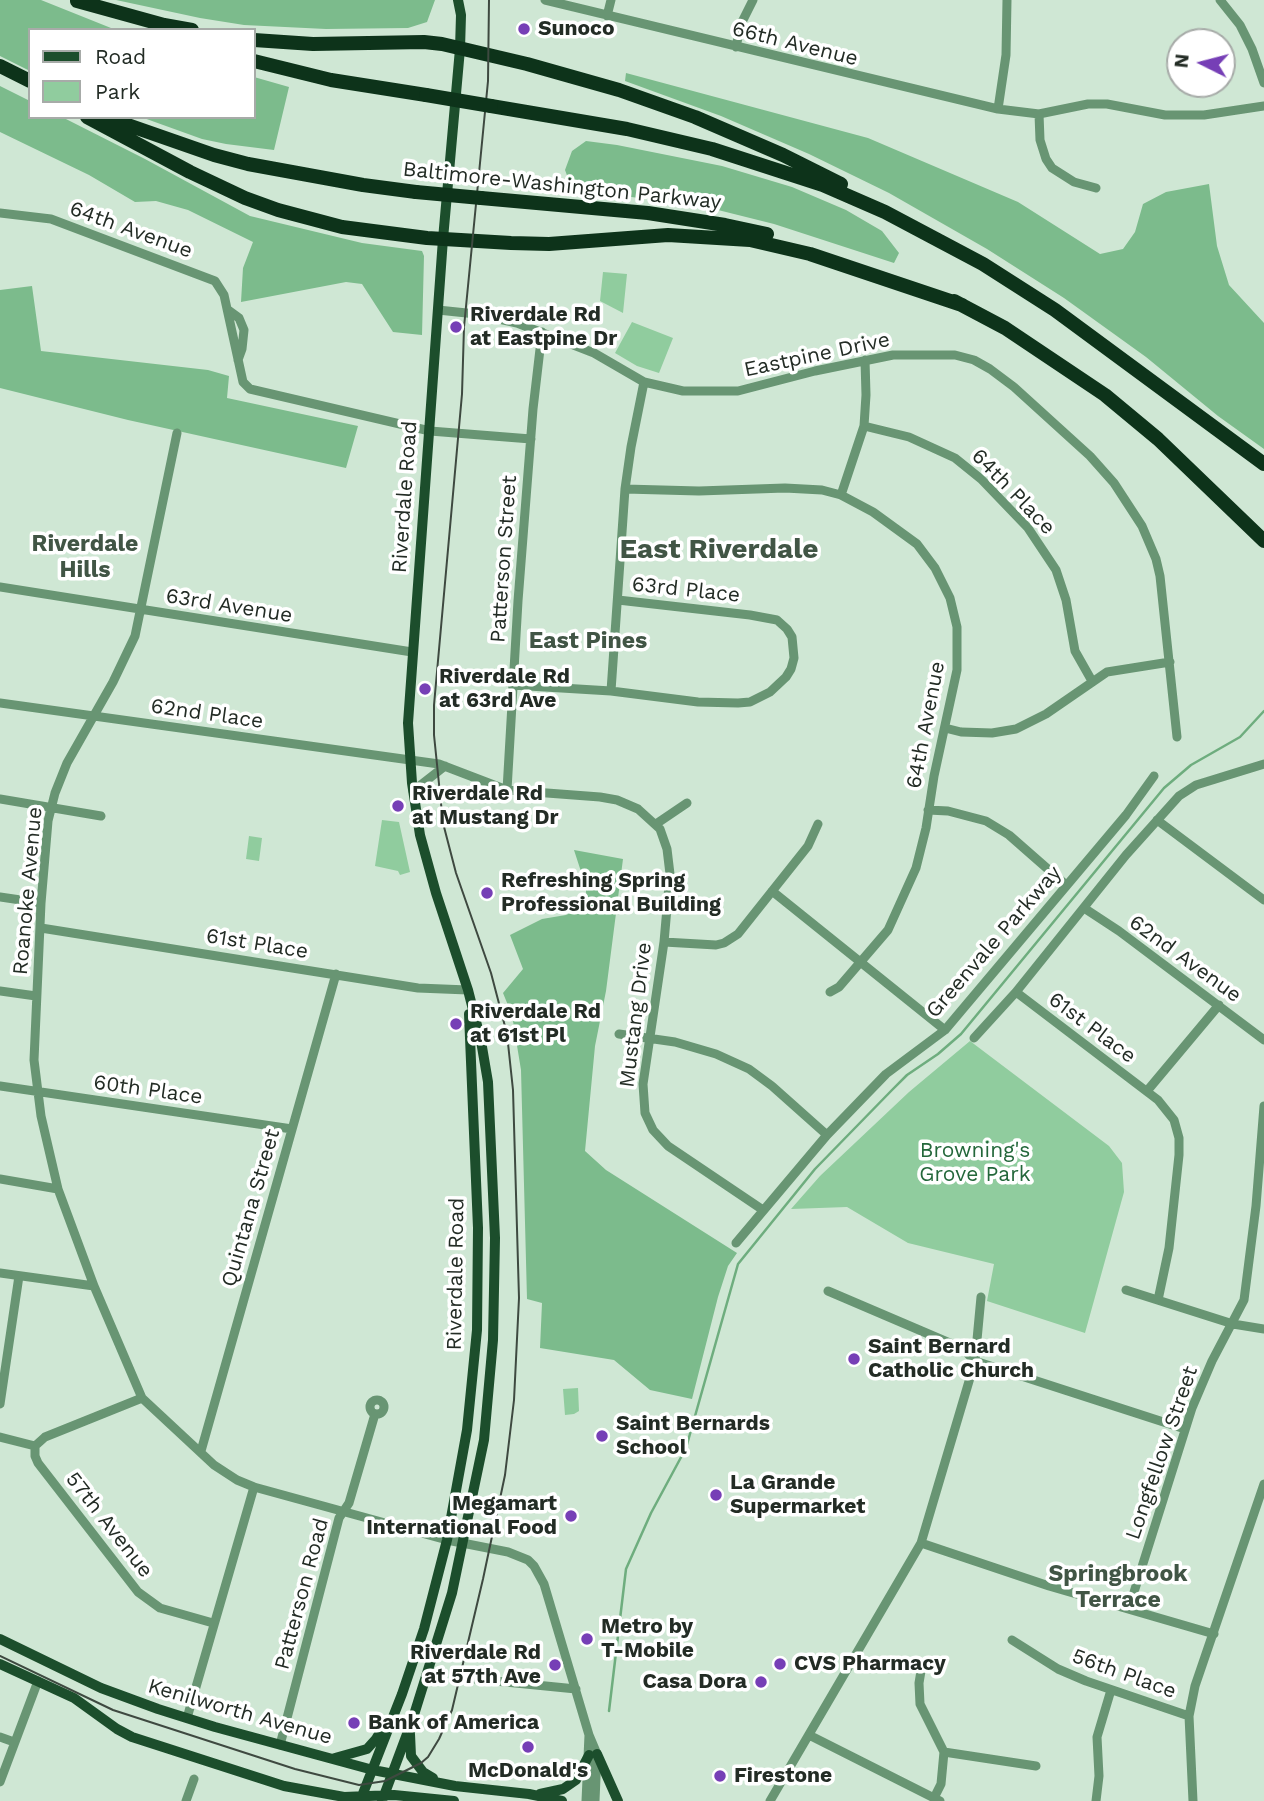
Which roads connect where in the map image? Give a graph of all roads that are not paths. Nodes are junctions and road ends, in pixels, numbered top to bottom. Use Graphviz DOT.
graph roads {
  1 [pos="76,0"];
  2 [pos="458,0"];
  3 [pos="545,0"];
  4 [pos="611,0"];
  5 [pos="753,0"];
  6 [pos="1007,0"];
  7 [pos="1220,0"];
  8 [pos="607,16"];
  9 [pos="150,28"];
  10 [pos="180,28"];
  11 [pos="256,40"];
  12 [pos="736,47"];
  13 [pos="460,49"];
  14 [pos="256,61"];
  15 [pos="6,69"];
  16 [pos="28,81"];
  17 [pos="1264,83"];
  18 [pos="1264,106"];
  19 [pos="998,109"];
  20 [pos="1039,114"];
  21 [pos="91,119"];
  22 [pos="111,119"];
  23 [pos="1096,188"];
  24 [pos="0,213"];
  25 [pos="934,237"];
  26 [pos="443,239"];
  27 [pos="962,305"];
  28 [pos="438,310"];
  29 [pos="542,332"];
  30 [pos="864,360"];
  31 [pos="644,382"];
  32 [pos="864,426"];
  33 [pos="430,431"];
  34 [pos="177,433"];
  35 [pos="531,439"];
  36 [pos="1264,464"];
  37 [pos="625,489"];
  38 [pos="841,495"];
  39 [pos="1264,541"];
  40 [pos="0,587"];
  41 [pos="618,600"];
  42 [pos="142,610"];
  43 [pos="412,652"];
  44 [pos="1170,662"];
  45 [pos="1093,681"];
  46 [pos="512,685"];
  47 [pos="611,691"];
  48 [pos="0,703"];
  49 [pos="93,715"];
  50 [pos="946,728"];
  51 [pos="1177,737"];
  52 [pos="409,760"];
  53 [pos="1264,765"];
  54 [pos="445,766"];
  55 [pos="1154,776"];
  56 [pos="507,790"];
  57 [pos="413,791"];
  58 [pos="0,799"];
  59 [pos="687,803"];
  60 [pos="50,808"];
  61 [pos="928,810"];
  62 [pos="101,816"];
  63 [pos="1157,820"];
  64 [pos="656,824"];
  65 [pos="818,824"];
  66 [pos="1066,885"];
  67 [pos="772,891"];
  68 [pos="0,897"];
  69 [pos="1264,900"];
  70 [pos="41,903"];
  71 [pos="1084,908"];
  72 [pos="41,928"];
  73 [pos="664,942"];
  74 [pos="861,961"];
  75 [pos="336,974"];
  76 [pos="468,990"];
  77 [pos="0,991"];
  78 [pos="830,992"];
  79 [pos="1016,992"];
  80 [pos="36,996"];
  81 [pos="1219,1005"];
  82 [pos="946,1030"];
  83 [pos="619,1034"];
  84 [pos="650,1037"];
  85 [pos="974,1038"];
  86 [pos="1264,1040"];
  87 [pos="0,1086"];
  88 [pos="1147,1091"];
  89 [pos="38,1092"];
  90 [pos="1264,1106"];
  91 [pos="292,1129"];
  92 [pos="827,1135"];
  93 [pos="0,1180"];
  94 [pos="58,1189"];
  95 [pos="763,1210"];
  96 [pos="736,1243"];
  97 [pos="0,1273"];
  98 [pos="19,1276"];
  99 [pos="94,1286"];
  100 [pos="1126,1290"];
  101 [pos="828,1291"];
  102 [pos="981,1297"];
  103 [pos="1158,1300"];
  104 [pos="1233,1324"];
  105 [pos="1264,1329"];
  106 [pos="975,1361"];
  107 [pos="142,1398"];
  108 [pos="0,1404"];
  109 [pos="375,1414"];
  110 [pos="1185,1429"];
  111 [pos="0,1437"];
  112 [pos="35,1446"];
  113 [pos="201,1451"];
  114 [pos="1264,1484"];
  115 [pos="254,1487"];
  116 [pos="343,1511"];
  117 [pos="447,1540"];
  118 [pos="464,1542"];
  119 [pos="921,1542"];
  120 [pos="1129,1608"];
  121 [pos="213,1623"];
  122 [pos="1214,1634"];
  123 [pos="0,1639"];
  124 [pos="1012,1640"];
  125 [pos="0,1664"];
  126 [pos="922,1665"];
  127 [pos="411,1668"];
  128 [pos="475,1679"];
  129 [pos="38,1681"];
  130 [pos="576,1689"];
  131 [pos="1111,1690"];
  132 [pos="1189,1716"];
  133 [pos="187,1718"];
  134 [pos="413,1718"];
  135 [pos="808,1735"];
  136 [pos="0,1737"];
  137 [pos="14,1742"];
  138 [pos="280,1745"];
  139 [pos="944,1752"];
  140 [pos="593,1755"];
  141 [pos="329,1758"];
  142 [pos="1036,1766"];
  143 [pos="373,1770"];
  144 [pos="392,1774"];
  145 [pos="194,1779"];
  146 [pos="0,1782"];
  147 [pos="284,1786"];
  148 [pos="455,1786"];
  149 [pos="529,1794"];
  150 [pos="383,1798"];
  151 [pos="930,1798"];
  152 [pos="361,1799"];
  153 [pos="436,1799"];
  154 [pos="186,1801"];
  155 [pos="322,1801"];
  156 [pos="419,1801"];
  157 [pos="454,1801"];
  158 [pos="562,1801"];
  159 [pos="586,1801"];
  160 [pos="595,1801"];
  161 [pos="618,1801"];
  162 [pos="769,1801"];
  163 [pos="1096,1801"];
  164 [pos="1193,1801"];
  1 -- 9 [label="highway"];
  1 -- 10 [label="highway"];
  2 -- 13 [label="main road, Riverdale Road"];
  3 -- 8 [label="street, 66th Avenue"];
  4 -- 8 [label="street"];
  5 -- 12 [label="street"];
  6 -- 19 [label="street"];
  7 -- 17 [label="street"];
  8 -- 12 [label="street, 66th Avenue"];
  11 -- 13 [label="highway"];
  12 -- 19 [label="street, 66th Avenue"];
  13 -- 25 [label="highway"];
  13 -- 26 [label="main road, Riverdale Road"];
  14 -- 25 [label="highway, bridge"];
  15 -- 16 [label="highway"];
  18 -- 20 [label="street, 66th Avenue"];
  19 -- 20 [label="street, 66th Avenue"];
  20 -- 23 [label="street"];
  21 -- 26 [label="highway"];
  22 -- 27 [label="highway, Baltimore-Washington Parkway, bridge"];
  24 -- 33 [label="street, 64th Avenue"];
  25 -- 36 [label="highway"];
  26 -- 27 [label="highway"];
  26 -- 28 [label="main road, Riverdale Road"];
  27 -- 39 [label="highway, Baltimore-Washington Parkway"];
  28 -- 29 [label="street, Eastpine Drive"];
  28 -- 33 [label="main road, Riverdale Road"];
  29 -- 31 [label="street, Eastpine Drive"];
  29 -- 35 [label="street, Patterson Street"];
  30 -- 31 [label="street, Eastpine Drive"];
  30 -- 32 [label="street"];
  30 -- 44 [label="street, Eastpine Drive"];
  31 -- 37 [label="street"];
  32 -- 38 [label="street"];
  32 -- 45 [label="street, 64th Place"];
  33 -- 35 [label="street"];
  33 -- 43 [label="main road, Riverdale Road"];
  34 -- 42 [label="street, Roanoke Avenue"];
  35 -- 46 [label="street, Patterson Street"];
  37 -- 38 [label="street, 64th Avenue"];
  37 -- 41 [label="street"];
  38 -- 50 [label="street, 64th Avenue"];
  40 -- 42 [label="street, 63rd Avenue"];
  41 -- 47 [label="street"];
  41 -- 47 [label="street, 63rd Place"];
  42 -- 43 [label="street, 63rd Avenue"];
  42 -- 49 [label="street, Roanoke Avenue"];
  43 -- 52 [label="main road, Riverdale Road"];
  44 -- 45 [label="street"];
  44 -- 51 [label="street, Eastpine Drive"];
  45 -- 50 [label="street"];
  46 -- 47 [label="street"];
  46 -- 56 [label="street, Patterson Street"];
  48 -- 49 [label="street, 62nd Place"];
  49 -- 52 [label="street, 62nd Place"];
  49 -- 60 [label="street, Roanoke Avenue"];
  50 -- 61 [label="street, 64th Avenue"];
  52 -- 54 [label="street"];
  52 -- 57 [label="main road, Riverdale Road"];
  53 -- 63 [label="street"];
  54 -- 56 [label="street"];
  54 -- 57 [label="street"];
  55 -- 66 [label="street, Greenvale Parkway"];
  56 -- 64 [label="street"];
  57 -- 76 [label="main road, Riverdale Road"];
  58 -- 60 [label="street"];
  59 -- 64 [label="street"];
  60 -- 62 [label="street"];
  60 -- 70 [label="street, Roanoke Avenue"];
  61 -- 66 [label="street"];
  61 -- 74 [label="street, 64th Avenue"];
  63 -- 69 [label="street"];
  63 -- 71 [label="street"];
  64 -- 73 [label="street, Mustang Drive"];
  65 -- 67 [label="street"];
  66 -- 82 [label="street, Greenvale Parkway"];
  67 -- 73 [label="street"];
  67 -- 74 [label="street"];
  68 -- 70 [label="street"];
  70 -- 72 [label="street, Roanoke Avenue"];
  71 -- 79 [label="street"];
  71 -- 81 [label="street, 62nd Avenue"];
  72 -- 75 [label="street, 61st Place"];
  72 -- 80 [label="street, Roanoke Avenue"];
  73 -- 84 [label="street, Mustang Drive"];
  74 -- 78 [label="street, 64th Avenue"];
  74 -- 82 [label="street"];
  75 -- 76 [label="street, 61st Place"];
  75 -- 91 [label="street, Quintana Street"];
  76 -- 117 [label="main road, Riverdale Road"];
  76 -- 118 [label="main road, Riverdale Road"];
  77 -- 80 [label="street"];
  79 -- 85 [label="street"];
  79 -- 88 [label="street, 61st Place"];
  80 -- 89 [label="street, Roanoke Avenue"];
  81 -- 86 [label="street, 62nd Avenue"];
  81 -- 88 [label="street"];
  82 -- 92 [label="street, Greenvale Parkway"];
  83 -- 84 [label="street"];
  84 -- 92 [label="street"];
  84 -- 95 [label="street, Mustang Drive"];
  87 -- 89 [label="street, 60th Place"];
  88 -- 103 [label="street, 61st Place"];
  89 -- 91 [label="street, 60th Place"];
  89 -- 94 [label="street, Roanoke Avenue"];
  90 -- 104 [label="street, Longfellow Street"];
  91 -- 113 [label="street, Quintana Street"];
  92 -- 95 [label="street, Greenvale Parkway"];
  93 -- 94 [label="street"];
  94 -- 99 [label="street, Roanoke Avenue"];
  95 -- 96 [label="street, Greenvale Parkway"];
  97 -- 98 [label="street"];
  98 -- 99 [label="street"];
  98 -- 108 [label="street"];
  99 -- 107 [label="street, Roanoke Avenue"];
  100 -- 103 [label="street"];
  101 -- 106 [label="street"];
  102 -- 106 [label="street"];
  103 -- 104 [label="street"];
  104 -- 105 [label="street"];
  104 -- 110 [label="street, Longfellow Street"];
  106 -- 110 [label="street"];
  106 -- 119 [label="street"];
  107 -- 112 [label="street"];
  107 -- 113 [label="street"];
  109 -- 116 [label="street, Patterson Road"];
  110 -- 120 [label="street, Longfellow Street"];
  111 -- 112 [label="street"];
  112 -- 121 [label="street, 57th Avenue"];
  113 -- 115 [label="street"];
  114 -- 122 [label="street"];
  115 -- 116 [label="street"];
  115 -- 121 [label="street"];
  116 -- 117 [label="street"];
  116 -- 138 [label="street, Patterson Road"];
  117 -- 118 [label="street"];
  117 -- 127 [label="main road, Riverdale Road"];
  118 -- 130 [label="street"];
  118 -- 134 [label="main road, Riverdale Road"];
  119 -- 120 [label="street"];
  119 -- 135 [label="street"];
  120 -- 122 [label="street"];
  121 -- 133 [label="street"];
  122 -- 132 [label="street"];
  123 -- 133 [label="main road, Kenilworth Avenue"];
  124 -- 131 [label="street, 56th Place"];
  125 -- 129 [label="main road"];
  126 -- 139 [label="street"];
  127 -- 141 [label="main road"];
  127 -- 143 [label="main road"];
  128 -- 130 [label="street"];
  129 -- 137 [label="street"];
  129 -- 147 [label="main road"];
  130 -- 140 [label="street"];
  131 -- 132 [label="street, 56th Place"];
  131 -- 163 [label="street"];
  132 -- 164 [label="street"];
  133 -- 138 [label="main road, Kenilworth Avenue"];
  134 -- 144 [label="main road"];
  134 -- 148 [label="main road"];
  135 -- 151 [label="street"];
  135 -- 162 [label="street"];
  136 -- 137 [label="street"];
  137 -- 146 [label="street"];
  138 -- 141 [label="main road, Kenilworth Avenue"];
  139 -- 142 [label="street"];
  139 -- 151 [label="street"];
  140 -- 149 [label="main road"];
  140 -- 159 [label="street"];
  140 -- 160 [label="street"];
  140 -- 161 [label="main road"];
  141 -- 143 [label="main road, Kenilworth Avenue"];
  143 -- 144 [label="main road, Kenilworth Avenue"];
  143 -- 152 [label="main road"];
  144 -- 148 [label="main road, Kenilworth Avenue"];
  144 -- 150 [label="main road"];
  145 -- 154 [label="street"];
  147 -- 152 [label="main road"];
  147 -- 155 [label="main road"];
  148 -- 149 [label="main road, Kenilworth Avenue"];
  149 -- 158 [label="main road, Kenilworth Avenue"];
  150 -- 152 [label="main road"];
  150 -- 153 [label="main road"];
  153 -- 156 [label="main road"];
  153 -- 157 [label="main road"];
}
